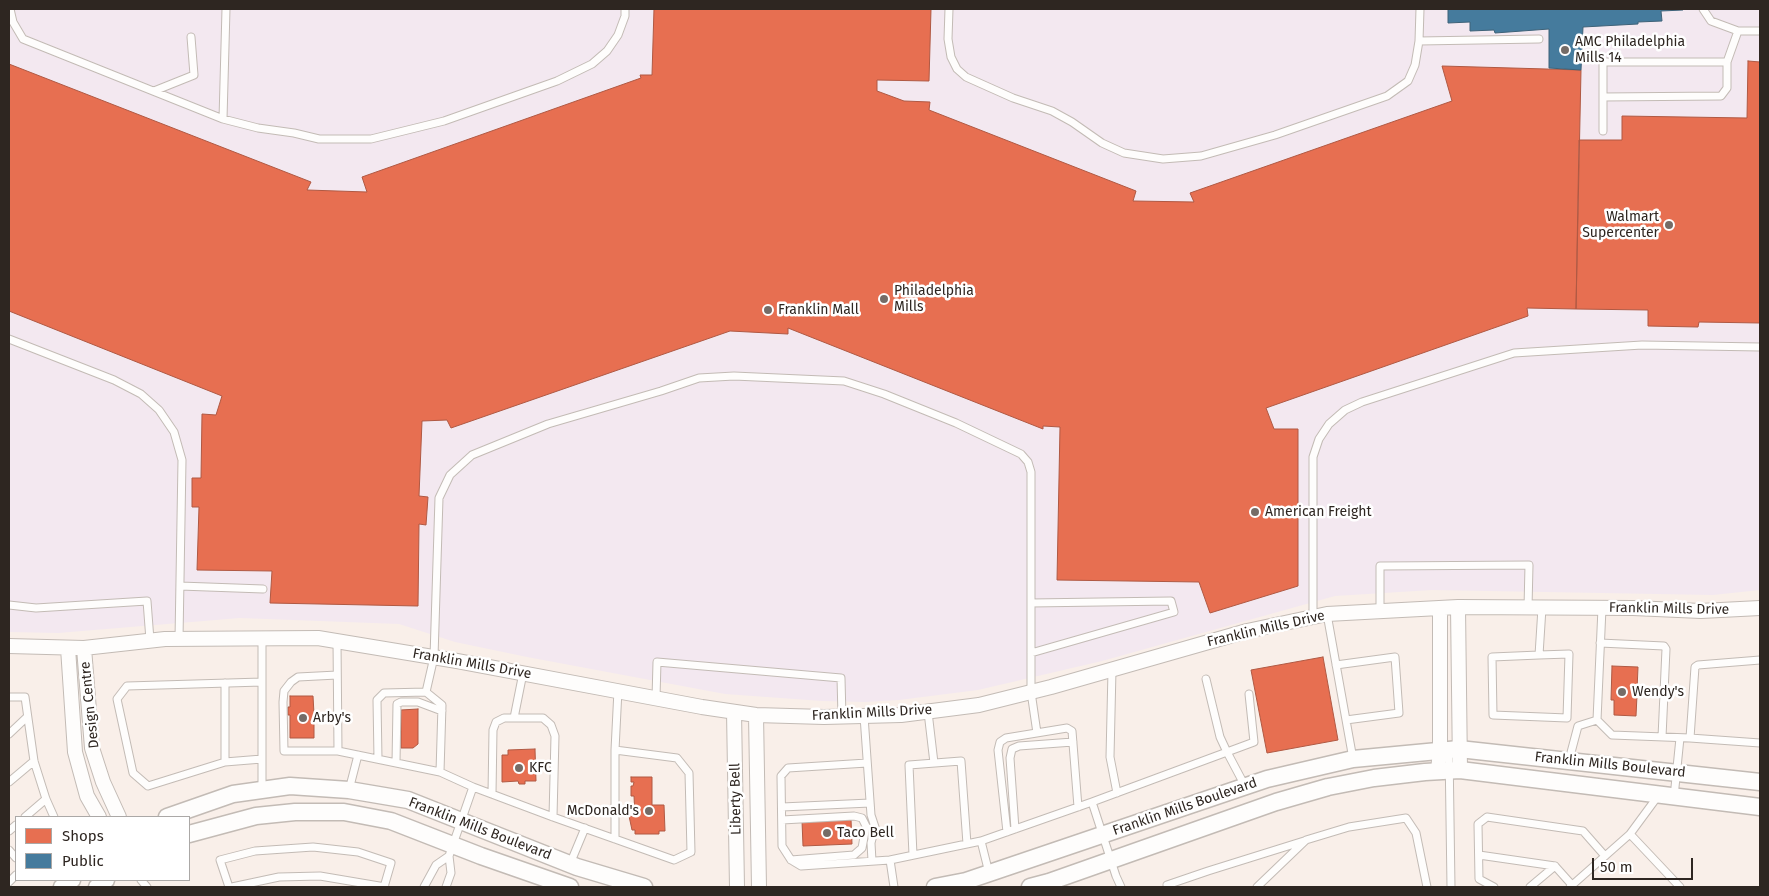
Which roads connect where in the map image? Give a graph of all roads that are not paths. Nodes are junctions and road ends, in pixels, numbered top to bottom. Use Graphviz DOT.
graph roads {
  1 [pos="10,9"];
  2 [pos="226,9"];
  3 [pos="625,9"];
  4 [pos="949,9"];
  5 [pos="1420,9"];
  6 [pos="1703,9"];
  7 [pos="1738,31"];
  8 [pos="1760,31"];
  9 [pos="191,37"];
  10 [pos="1539,39"];
  11 [pos="1419,41"];
  12 [pos="1727,62"];
  13 [pos="154,91"];
  14 [pos="1603,98"];
  15 [pos="223,119"];
  16 [pos="1603,131"];
  17 [pos="9,340"];
  18 [pos="1760,347"];
  19 [pos="180,586"];
  20 [pos="264,590"];
  21 [pos="1031,603"];
  22 [pos="9,605"];
  23 [pos="1440,608"];
  24 [pos="1458,608"];
  25 [pos="1528,608"];
  26 [pos="1542,608"];
  27 [pos="1602,608"];
  28 [pos="1760,608"];
  29 [pos="1380,611"];
  30 [pos="1320,615"];
  31 [pos="179,638"];
  32 [pos="262,638"];
  33 [pos="150,640"];
  34 [pos="337,641"];
  35 [pos="1600,643"];
  36 [pos="9,646"];
  37 [pos="68,648"];
  38 [pos="84,648"];
  39 [pos="1031,653"];
  40 [pos="1539,655"];
  41 [pos="434,657"];
  42 [pos="1760,660"];
  43 [pos="1336,665"];
  44 [pos="1112,670"];
  45 [pos="523,673"];
  46 [pos="337,675"];
  47 [pos="1206,678"];
  48 [pos="262,682"];
  49 [pos="225,683"];
  50 [pos="618,690"];
  51 [pos="426,692"];
  52 [pos="1031,692"];
  53 [pos="1250,694"];
  54 [pos="9,697"];
  55 [pos="656,698"];
  56 [pos="442,712"];
  57 [pos="734,712"];
  58 [pos="928,712"];
  59 [pos="756,715"];
  60 [pos="864,716"];
  61 [pos="27,717"];
  62 [pos="842,717"];
  63 [pos="514,718"];
  64 [pos="1567,718"];
  65 [pos="1346,720"];
  66 [pos="1597,720"];
  67 [pos="1578,726"];
  68 [pos="1037,733"];
  69 [pos="9,734"];
  70 [pos="1662,737"];
  71 [pos="1680,738"];
  72 [pos="1690,738"];
  73 [pos="1073,742"];
  74 [pos="1760,743"];
  75 [pos="1449,749"];
  76 [pos="615,750"];
  77 [pos="338,751"];
  78 [pos="1227,752"];
  79 [pos="358,755"];
  80 [pos="262,758"];
  81 [pos="378,759"];
  82 [pos="1353,759"];
  83 [pos="34,761"];
  84 [pos="1568,761"];
  85 [pos="225,762"];
  86 [pos="396,763"];
  87 [pos="867,763"];
  88 [pos="934,764"];
  89 [pos="1449,771"];
  90 [pos="440,772"];
  91 [pos="1676,773"];
  92 [pos="9,782"];
  93 [pos="1760,782"];
  94 [pos="1246,786"];
  95 [pos="473,787"];
  96 [pos="262,790"];
  97 [pos="349,790"];
  98 [pos="1117,793"];
  99 [pos="492,794"];
  100 [pos="1666,796"];
  101 [pos="46,800"];
  102 [pos="1092,802"];
  103 [pos="870,803"];
  104 [pos="1078,807"];
  105 [pos="1760,807"];
  106 [pos="782,808"];
  107 [pos="26,816"];
  108 [pos="54,816"];
  109 [pos="98,816"];
  110 [pos="119,816"];
  111 [pos="170,816"];
  112 [pos="553,817"];
  113 [pos="782,820"];
  114 [pos="461,821"];
  115 [pos="585,828"];
  116 [pos="1011,831"];
  117 [pos="190,834"];
  118 [pos="1630,834"];
  119 [pos="1103,836"];
  120 [pos="614,839"];
  121 [pos="1306,840"];
  122 [pos="981,841"];
  123 [pos="967,844"];
  124 [pos="451,850"];
  125 [pos="913,855"];
  126 [pos="1478,855"];
  127 [pos="1605,856"];
  128 [pos="791,860"];
  129 [pos="890,860"];
  130 [pos="872,861"];
  131 [pos="1110,861"];
  132 [pos="570,864"];
  133 [pos="1554,866"];
  134 [pos="989,874"];
  135 [pos="1571,886"];
  136 [pos="231,887"];
  137 [pos="385,887"];
  138 [pos="424,887"];
  139 [pos="446,887"];
  140 [pos="570,887"];
  141 [pos="644,887"];
  142 [pos="737,887"];
  143 [pos="759,887"];
  144 [pos="894,887"];
  145 [pos="935,887"];
  146 [pos="1030,887"];
  147 [pos="1121,887"];
  148 [pos="1168,887"];
  149 [pos="1256,887"];
  150 [pos="1427,887"];
  151 [pos="1451,887"];
  152 [pos="1494,887"];
  153 [pos="1530,887"];
  154 [pos="1680,887"];
  1 -- 13 [label="lane"];
  2 -- 15 [label="lane"];
  3 -- 15 [label="lane"];
  4 -- 11 [label="lane"];
  5 -- 11 [label="lane"];
  6 -- 7 [label="lane"];
  7 -- 8 [label="lane"];
  7 -- 12 [label="lane"];
  9 -- 13 [label="lane"];
  10 -- 11 [label="lane"];
  12 -- 14 [label="lane"];
  12 -- 14 [label="lane"];
  13 -- 15 [label="lane"];
  14 -- 16 [label="lane"];
  17 -- 19 [label="lane"];
  18 -- 30 [label="lane"];
  19 -- 20 [label="lane"];
  19 -- 31 [label="lane"];
  21 -- 39 [label="lane"];
  21 -- 39 [label="lane"];
  21 -- 41 [label="lane"];
  22 -- 33 [label="lane"];
  23 -- 24 [label="street, Franklin Mills Drive"];
  23 -- 29 [label="street, Franklin Mills Drive"];
  23 -- 75 [label="street"];
  24 -- 25 [label="street, Franklin Mills Drive"];
  24 -- 75 [label="street"];
  25 -- 26 [label="street, Franklin Mills Drive"];
  25 -- 29 [label="lane"];
  26 -- 27 [label="street, Franklin Mills Drive"];
  26 -- 40 [label="lane"];
  27 -- 28 [label="street, Franklin Mills Drive"];
  27 -- 35 [label="lane"];
  29 -- 30 [label="street, Franklin Mills Drive"];
  30 -- 43 [label="lane"];
  30 -- 44 [label="street, Franklin Mills Drive"];
  31 -- 32 [label="street, Franklin Mills Drive"];
  31 -- 33 [label="street, Franklin Mills Drive"];
  32 -- 34 [label="street, Franklin Mills Drive"];
  32 -- 48 [label="lane"];
  33 -- 38 [label="street, Franklin Mills Drive"];
  34 -- 41 [label="street, Franklin Mills Drive"];
  34 -- 46 [label="lane"];
  35 -- 66 [label="lane"];
  35 -- 70 [label="lane"];
  36 -- 37 [label="street, Franklin Mills Drive"];
  37 -- 38 [label="street, Franklin Mills Drive"];
  37 -- 109 [label="street, Design Centre"];
  38 -- 110 [label="street, Design Centre"];
  39 -- 52 [label="lane"];
  40 -- 64 [label="lane"];
  40 -- 64 [label="lane"];
  41 -- 45 [label="street, Franklin Mills Drive"];
  41 -- 51 [label="lane"];
  42 -- 72 [label="lane"];
  43 -- 65 [label="lane"];
  43 -- 65 [label="lane"];
  44 -- 52 [label="street, Franklin Mills Drive"];
  44 -- 98 [label="lane"];
  45 -- 50 [label="street, Franklin Mills Drive"];
  45 -- 63 [label="lane"];
  46 -- 77 [label="lane"];
  46 -- 77 [label="lane"];
  47 -- 78 [label="lane"];
  48 -- 49 [label="lane"];
  48 -- 80 [label="lane"];
  49 -- 85 [label="lane"];
  49 -- 85 [label="lane"];
  50 -- 55 [label="street, Franklin Mills Drive"];
  50 -- 76 [label="lane"];
  51 -- 56 [label="lane"];
  51 -- 81 [label="lane"];
  52 -- 58 [label="street, Franklin Mills Drive"];
  52 -- 68 [label="lane"];
  53 -- 78 [label="lane"];
  54 -- 61 [label="lane"];
  55 -- 57 [label="street, Franklin Mills Drive"];
  55 -- 62 [label="lane"];
  56 -- 86 [label="lane"];
  56 -- 90 [label="lane"];
  57 -- 59 [label="street, Franklin Mills Drive"];
  57 -- 142 [label="street, Liberty Bell"];
  58 -- 60 [label="street, Franklin Mills Drive"];
  58 -- 88 [label="lane"];
  59 -- 62 [label="street, Franklin Mills Drive"];
  59 -- 143 [label="street, Liberty Bell"];
  60 -- 62 [label="street, Franklin Mills Drive"];
  60 -- 87 [label="lane"];
  61 -- 69 [label="lane"];
  61 -- 83 [label="lane"];
  63 -- 99 [label="lane"];
  63 -- 112 [label="lane"];
  64 -- 67 [label="lane"];
  65 -- 82 [label="lane"];
  66 -- 67 [label="lane"];
  66 -- 70 [label="lane"];
  67 -- 84 [label="lane"];
  68 -- 73 [label="lane"];
  68 -- 116 [label="lane"];
  70 -- 71 [label="lane"];
  71 -- 72 [label="lane"];
  71 -- 91 [label="lane"];
  72 -- 74 [label="lane"];
  73 -- 104 [label="lane"];
  73 -- 116 [label="lane"];
  75 -- 82 [label="street, Franklin Mills Boulevard"];
  75 -- 84 [label="street, Franklin Mills Boulevard"];
  75 -- 89 [label="street"];
  75 -- 89 [label="street"];
  76 -- 120 [label="lane"];
  76 -- 120 [label="lane"];
  77 -- 79 [label="lane"];
  78 -- 94 [label="lane"];
  78 -- 98 [label="lane"];
  79 -- 81 [label="lane"];
  79 -- 97 [label="lane"];
  80 -- 85 [label="lane"];
  80 -- 96 [label="lane"];
  81 -- 86 [label="lane"];
  82 -- 94 [label="street, Franklin Mills Boulevard"];
  83 -- 92 [label="lane"];
  83 -- 101 [label="lane"];
  84 -- 91 [label="street, Franklin Mills Boulevard"];
  86 -- 90 [label="lane"];
  87 -- 103 [label="lane"];
  87 -- 106 [label="lane"];
  88 -- 123 [label="lane"];
  88 -- 125 [label="lane"];
  89 -- 100 [label="street, Franklin Mills Boulevard"];
  89 -- 131 [label="street, Franklin Mills Boulevard"];
  89 -- 151 [label="lane"];
  90 -- 95 [label="lane"];
  91 -- 93 [label="street, Franklin Mills Boulevard"];
  91 -- 100 [label="lane"];
  94 -- 119 [label="street, Franklin Mills Boulevard"];
  95 -- 99 [label="lane"];
  95 -- 114 [label="lane"];
  96 -- 97 [label="street, Franklin Mills Boulevard"];
  96 -- 111 [label="street, Franklin Mills Boulevard"];
  97 -- 114 [label="street, Franklin Mills Boulevard"];
  98 -- 102 [label="lane"];
  99 -- 112 [label="lane"];
  100 -- 105 [label="street, Franklin Mills Boulevard"];
  100 -- 118 [label="lane"];
  101 -- 107 [label="lane"];
  101 -- 108 [label="lane"];
  102 -- 104 [label="lane"];
  102 -- 119 [label="lane"];
  103 -- 106 [label="lane"];
  103 -- 130 [label="lane"];
  104 -- 116 [label="lane"];
  106 -- 113 [label="lane"];
  112 -- 115 [label="lane"];
  113 -- 128 [label="lane"];
  113 -- 128 [label="lane"];
  114 -- 124 [label="lane"];
  114 -- 132 [label="street, Franklin Mills Boulevard"];
  115 -- 120 [label="lane"];
  115 -- 132 [label="lane"];
  116 -- 122 [label="lane"];
  117 -- 124 [label="street, Franklin Mills Boulevard"];
  118 -- 127 [label="lane"];
  118 -- 154 [label="lane"];
  119 -- 131 [label="lane"];
  119 -- 134 [label="street, Franklin Mills Boulevard"];
  121 -- 148 [label="lane"];
  121 -- 149 [label="lane"];
  121 -- 150 [label="lane"];
  122 -- 123 [label="lane"];
  122 -- 134 [label="lane"];
  123 -- 125 [label="lane"];
  124 -- 138 [label="lane"];
  124 -- 139 [label="lane"];
  124 -- 140 [label="street, Franklin Mills Boulevard"];
  125 -- 129 [label="lane"];
  126 -- 127 [label="lane"];
  126 -- 133 [label="lane"];
  126 -- 152 [label="lane"];
  127 -- 135 [label="lane"];
  128 -- 130 [label="lane"];
  129 -- 130 [label="lane"];
  129 -- 144 [label="lane"];
  131 -- 146 [label="street, Franklin Mills Boulevard"];
  131 -- 147 [label="lane"];
  132 -- 141 [label="street, Franklin Mills Boulevard"];
  133 -- 135 [label="lane"];
  133 -- 153 [label="lane"];
  134 -- 145 [label="street, Franklin Mills Boulevard"];
  136 -- 137 [label="lane"];
  136 -- 137 [label="lane"];
}
